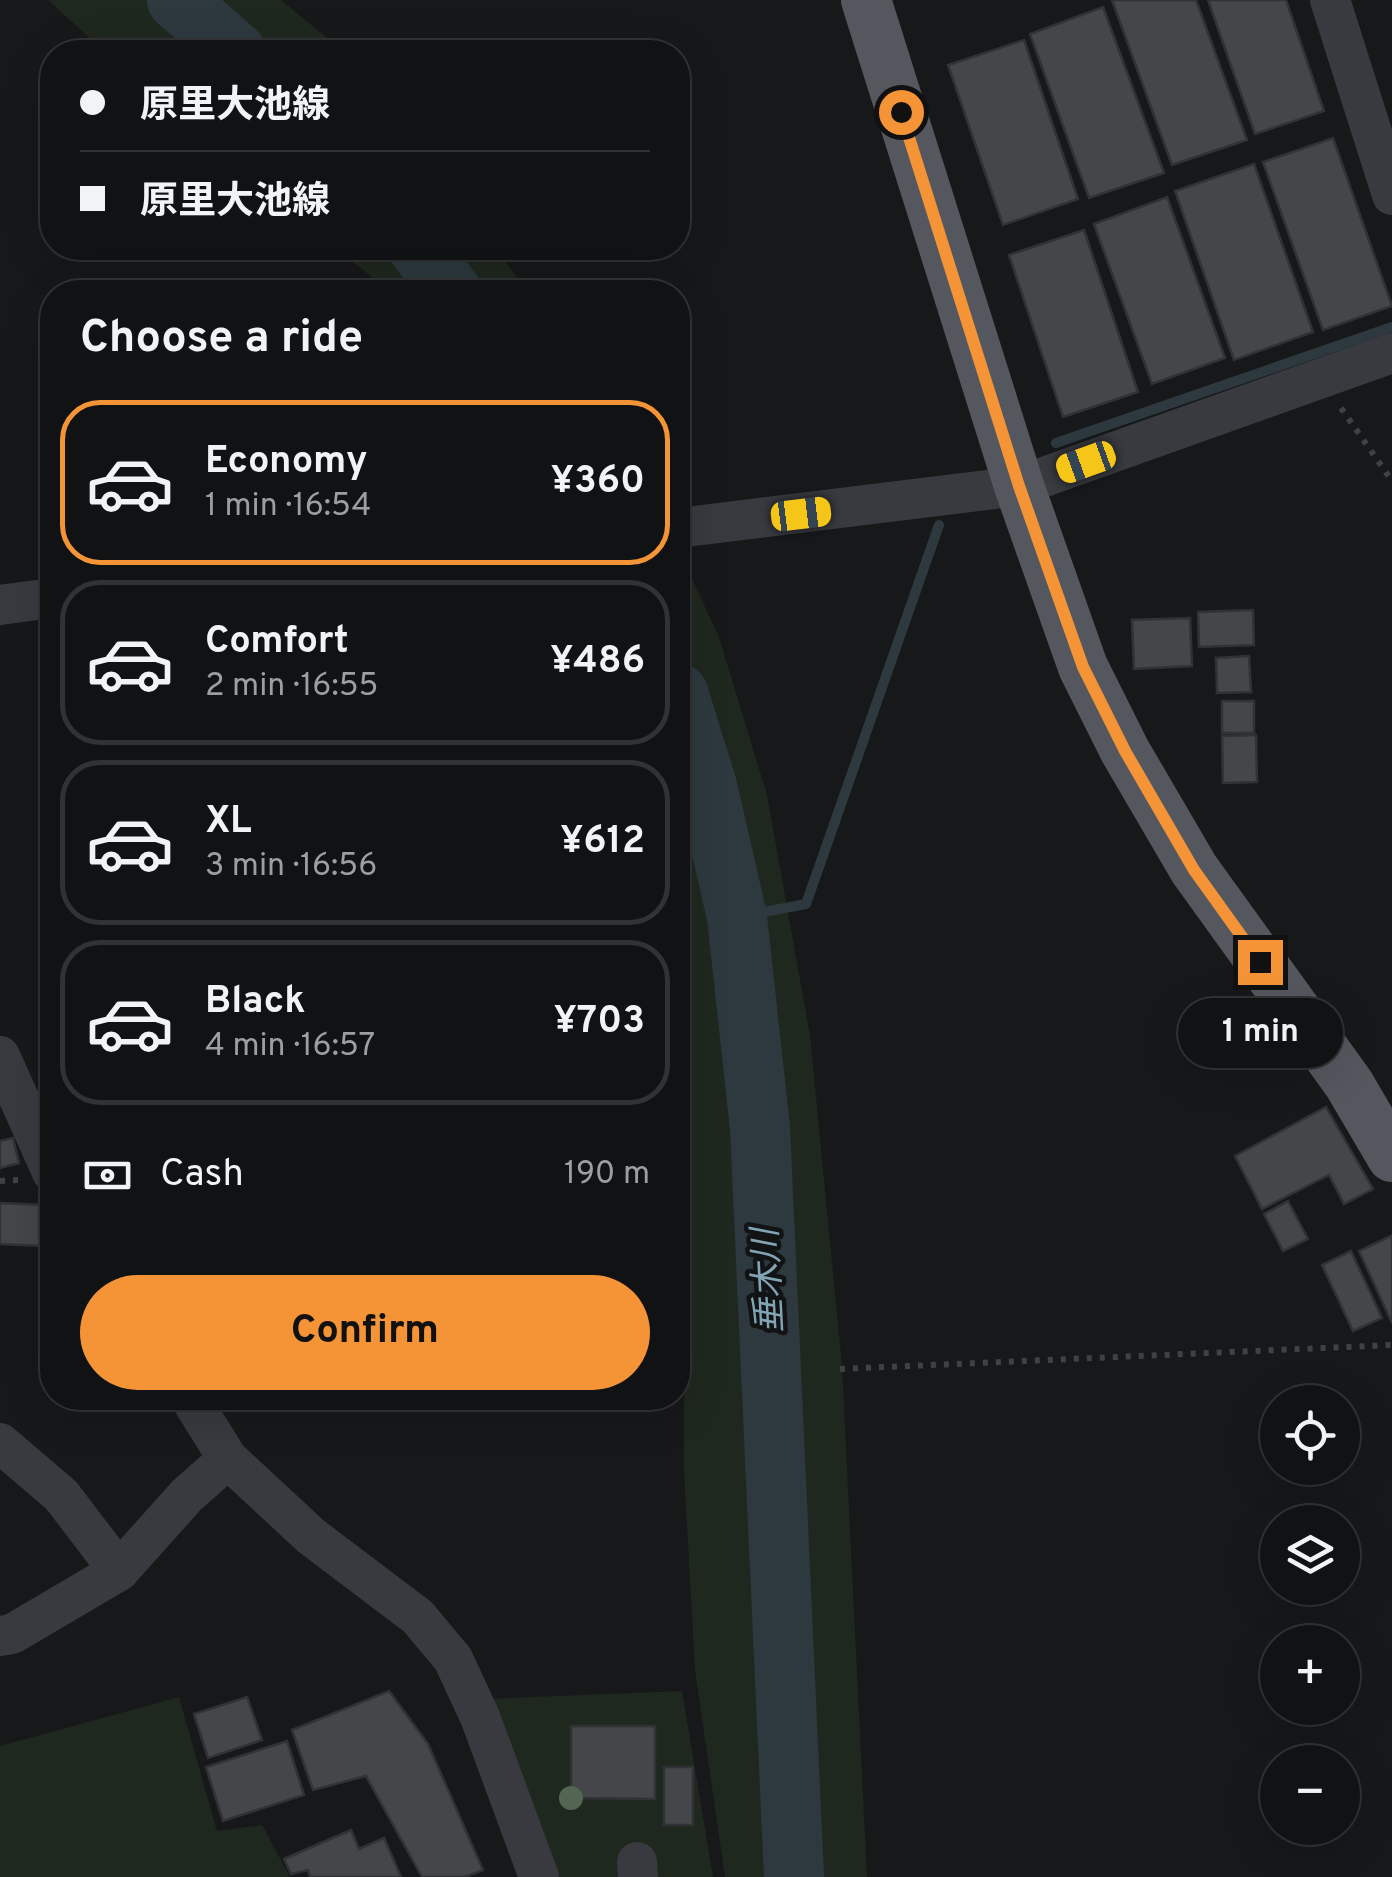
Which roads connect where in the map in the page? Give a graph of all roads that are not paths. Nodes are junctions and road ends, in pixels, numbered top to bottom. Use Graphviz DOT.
graph roads {
  1 [pos="866,0"];
  2 [pos="1330,0"];
  3 [pos="1392,195"];
  4 [pos="1392,353"];
  5 [pos="1019,486"];
  6 [pos="690,527"];
  7 [pos="40,600"];
  8 [pos="0,605"];
  9 [pos="0,1056"];
  10 [pos="40,1145"];
  11 [pos="1392,1156"];
  12 [pos="197,1410"];
  13 [pos="0,1443"];
  14 [pos="228,1459"];
  15 [pos="118,1571"];
  16 [pos="0,1636"];
  17 [pos="539,1877"];
  1 -- 5 [label="main road"];
  2 -- 3 [label="street"];
  4 -- 5 [label="street"];
  5 -- 6 [label="street"];
  5 -- 11 [label="main road"];
  7 -- 8 [label="street"];
  9 -- 10 [label="street"];
  12 -- 14 [label="street"];
  13 -- 15 [label="street"];
  14 -- 15 [label="street"];
  14 -- 17 [label="street"];
  15 -- 16 [label="street"];
}
